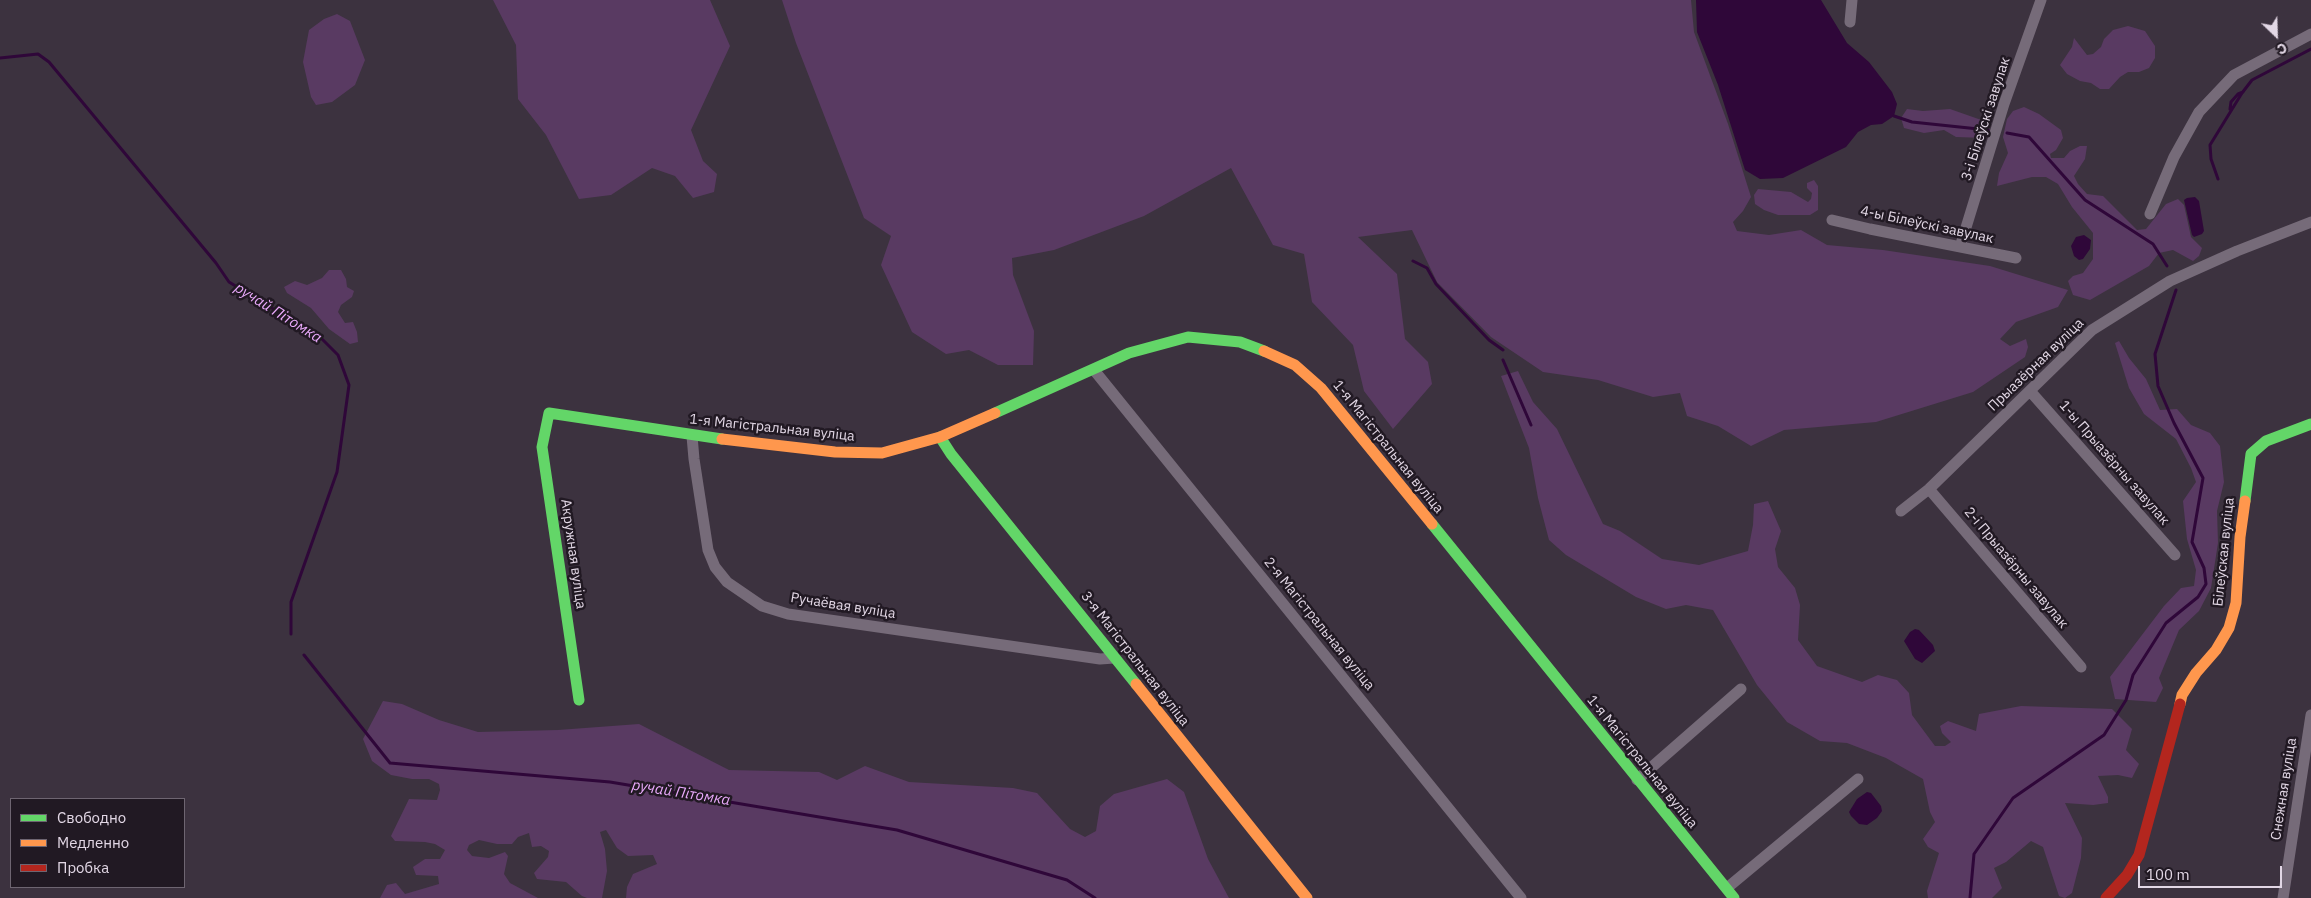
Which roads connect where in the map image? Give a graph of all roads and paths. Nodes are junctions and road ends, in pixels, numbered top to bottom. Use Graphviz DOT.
graph roads {
  1 [pos="1852,0"];
  2 [pos="2041,0"];
  3 [pos="1850,22"];
  4 [pos="2311,34"];
  5 [pos="2150,214"];
  6 [pos="1832,220"];
  7 [pos="2311,222"];
  8 [pos="1960,247"];
  9 [pos="2016,258"];
  10 [pos="1094,370"];
  11 [pos="2030,391"];
  12 [pos="549,413"];
  13 [pos="2311,424"];
  14 [pos="692,436"];
  15 [pos="940,437"];
  16 [pos="1929,489"];
  17 [pos="1900,511"];
  18 [pos="2174,555"];
  19 [pos="1114,658"];
  20 [pos="2081,667"];
  21 [pos="1742,689"];
  22 [pos="579,700"];
  23 [pos="2311,715"];
  24 [pos="1858,779"];
  25 [pos="1637,780"];
  26 [pos="1727,888"];
  27 [pos="1308,898"];
  28 [pos="1521,898"];
  29 [pos="1734,898"];
  30 [pos="2106,898"];
  31 [pos="2283,898"];
  1 -- 3 [label="street"];
  2 -- 8 [label="street, 3-і Білеўскі завулак"];
  4 -- 5 [label="street"];
  6 -- 8 [label="street, 4-ы Білеўскі завулак"];
  7 -- 11 [label="street, Прыазёрная вуліца"];
  8 -- 9 [label="street, 4-ы Білеўскі завулак"];
  10 -- 15 [label="street, 1-я Магістральная вуліца"];
  10 -- 25 [label="street, 1-я Магістральная вуліца"];
  10 -- 28 [label="street, 2-я Магістральная вуліца"];
  11 -- 16 [label="street, Прыазёрная вуліца"];
  11 -- 18 [label="street, 1-ы Прыазёрны завулак"];
  12 -- 14 [label="street, 1-я Магістральная вуліца"];
  12 -- 22 [label="street, Акружная вуліца"];
  13 -- 30 [label="street, Білеўская вуліца"];
  14 -- 15 [label="street, 1-я Магістральная вуліца"];
  14 -- 19 [label="street, Ручаёвая вуліца"];
  15 -- 19 [label="street, 3-я Магістральная вуліца"];
  16 -- 17 [label="street, Прыазёрная вуліца"];
  16 -- 20 [label="street, 2-і Прыазёрны завулак"];
  19 -- 27 [label="street, 3-я Магістральная вуліца"];
  21 -- 25 [label="street"];
  23 -- 31 [label="street, Снежная вуліца"];
  24 -- 26 [label="street"];
  25 -- 26 [label="street, 1-я Магістральная вуліца"];
  26 -- 29 [label="street, 1-я Магістральная вуліца"];
}
